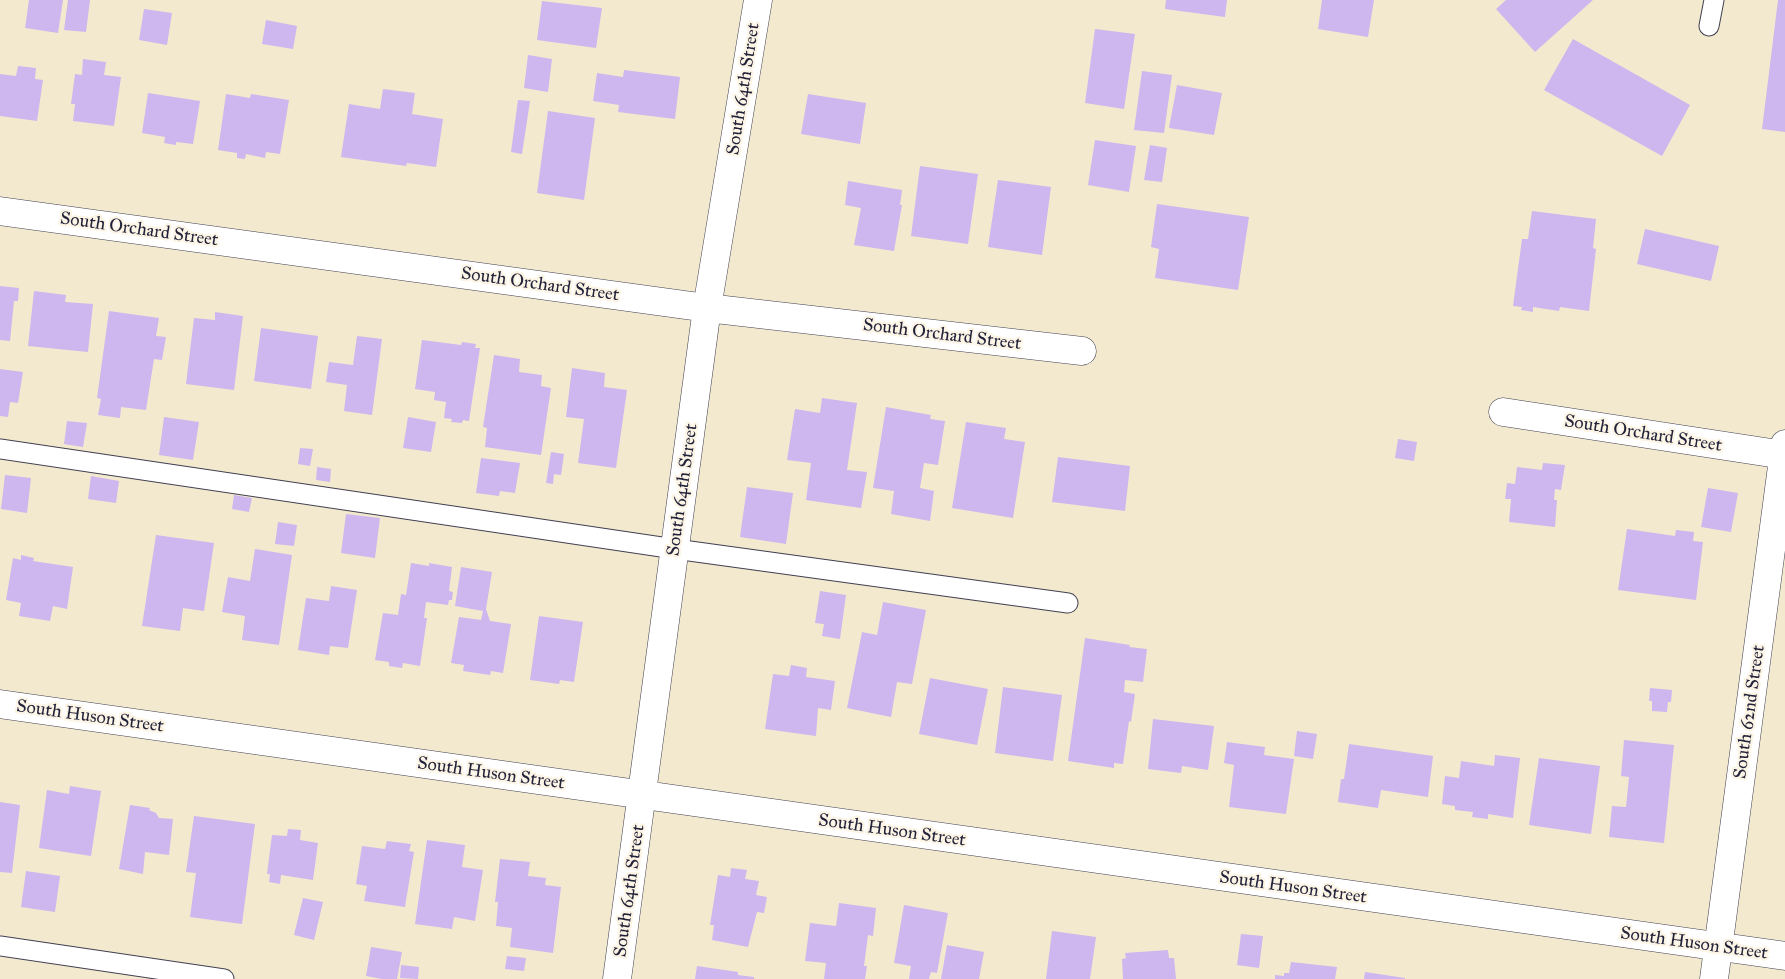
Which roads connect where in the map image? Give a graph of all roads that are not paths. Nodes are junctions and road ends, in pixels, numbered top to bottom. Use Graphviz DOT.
graph roads {
  1 [pos="1714,0"];
  2 [pos="758,1"];
  3 [pos="1709,26"];
  4 [pos="0,211"];
  5 [pos="707,308"];
  6 [pos="1082,350"];
  7 [pos="1503,412"];
  8 [pos="0,448"];
  9 [pos="1784,449"];
  10 [pos="675,549"];
  11 [pos="1068,603"];
  12 [pos="0,704"];
  13 [pos="643,795"];
  14 [pos="0,946"];
  15 [pos="1718,948"];
  16 [pos="1785,956"];
  17 [pos="224,979"];
  18 [pos="618,979"];
  19 [pos="1714,979"];
  1 -- 3 [label="lane"];
  2 -- 5 [label="street, South 64th Street"];
  4 -- 5 [label="street, South Orchard Street"];
  5 -- 6 [label="street, South Orchard Street"];
  5 -- 10 [label="street, South 64th Street"];
  7 -- 9 [label="street, South Orchard Street"];
  8 -- 10 [label="lane"];
  9 -- 15 [label="street, South 62nd Street"];
  10 -- 11 [label="lane"];
  10 -- 13 [label="street, South 64th Street"];
  12 -- 13 [label="street, South Huson Street"];
  13 -- 15 [label="street, South Huson Street"];
  13 -- 18 [label="street, South 64th Street"];
  14 -- 17 [label="lane"];
  15 -- 16 [label="street, South Huson Street"];
  15 -- 19 [label="street, South 62nd Street"];
}
